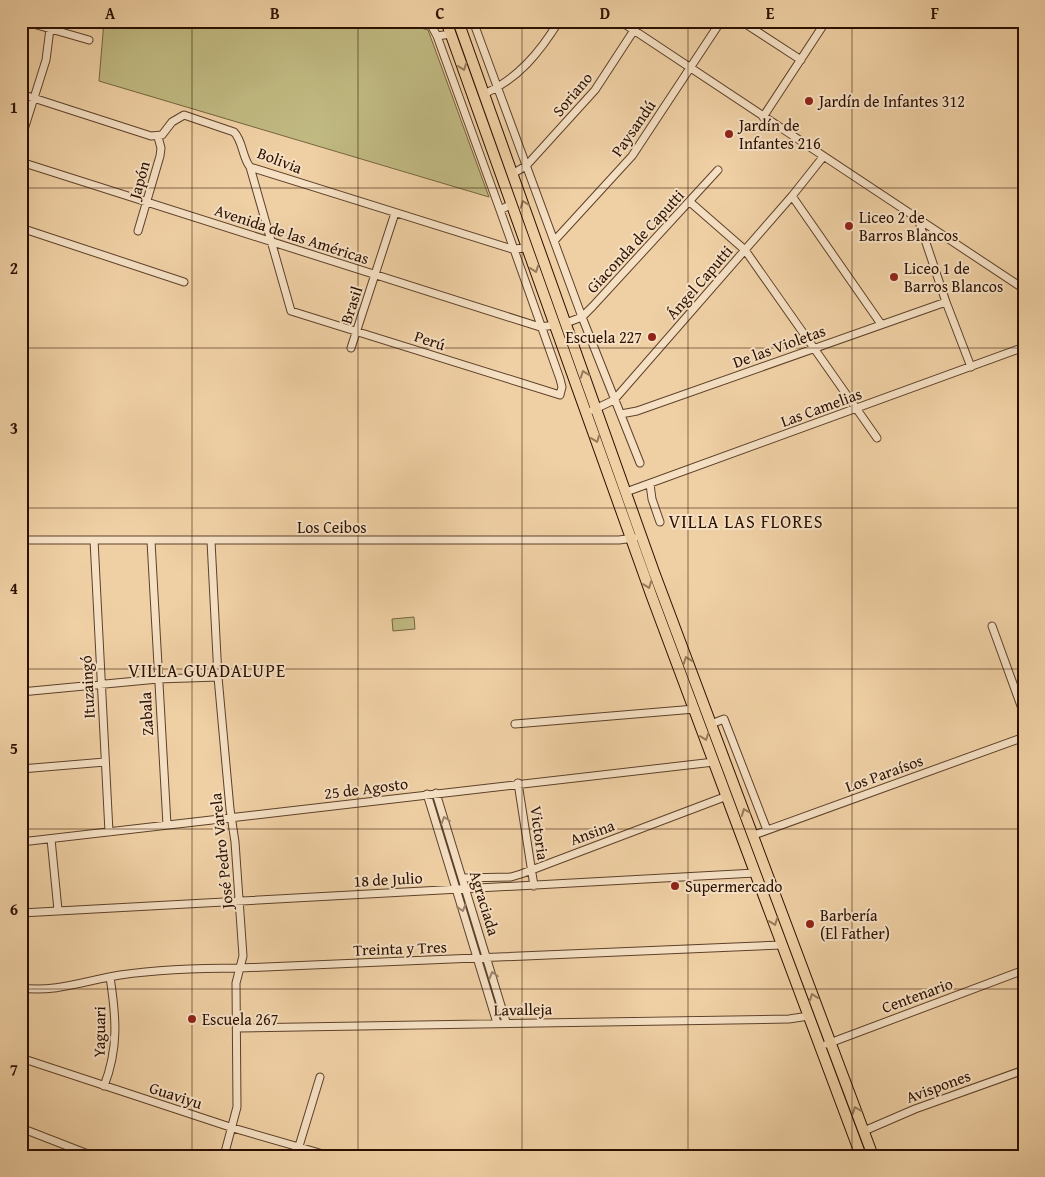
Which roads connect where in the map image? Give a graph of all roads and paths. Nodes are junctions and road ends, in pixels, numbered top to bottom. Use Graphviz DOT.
graph roads {
  1 [pos="23,21"];
  2 [pos="429,21"];
  3 [pos="446,21"];
  4 [pos="458,21"];
  5 [pos="473,21"];
  6 [pos="560,21"];
  7 [pos="620,21"];
  8 [pos="640,21"];
  9 [pos="721,21"];
  10 [pos="742,21"];
  11 [pos="826,21"];
  12 [pos="50,25"];
  13 [pos="634,31"];
  14 [pos="451,34"];
  15 [pos="438,36"];
  16 [pos="89,40"];
  17 [pos="801,60"];
  18 [pos="689,68"];
  19 [pos="498,88"];
  20 [pos="21,94"];
  21 [pos="484,94"];
  22 [pos="34,98"];
  23 [pos="763,117"];
  24 [pos="158,137"];
  25 [pos="21,139"];
  26 [pos="823,157"];
  27 [pos="21,162"];
  28 [pos="526,166"];
  29 [pos="250,167"];
  30 [pos="718,170"];
  31 [pos="512,174"];
  32 [pos="792,196"];
  33 [pos="147,202"];
  34 [pos="690,202"];
  35 [pos="512,204"];
  36 [pos="500,210"];
  37 [pos="396,213"];
  38 [pos="917,219"];
  39 [pos="21,228"];
  40 [pos="138,231"];
  41 [pos="554,240"];
  42 [pos="271,241"];
  43 [pos="528,248"];
  44 [pos="512,249"];
  45 [pos="746,250"];
  46 [pos="375,275"];
  47 [pos="184,282"];
  48 [pos="1024,289"];
  49 [pos="946,302"];
  50 [pos="582,317"];
  51 [pos="560,324"];
  52 [pos="881,324"];
  53 [pos="540,327"];
  54 [pos="356,332"];
  55 [pos="1024,347"];
  56 [pos="351,348"];
  57 [pos="813,348"];
  58 [pos="971,367"];
  59 [pos="614,400"];
  60 [pos="597,409"];
  61 [pos="856,409"];
  62 [pos="586,412"];
  63 [pos="621,414"];
  64 [pos="877,438"];
  65 [pos="640,463"];
  66 [pos="650,484"];
  67 [pos="626,492"];
  68 [pos="660,522"];
  69 [pos="636,537"];
  70 [pos="21,540"];
  71 [pos="94,540"];
  72 [pos="151,541"];
  73 [pos="211,541"];
  74 [pos="992,626"];
  75 [pos="218,677"];
  76 [pos="158,679"];
  77 [pos="101,684"];
  78 [pos="21,692"];
  79 [pos="694,709"];
  80 [pos="1024,714"];
  81 [pos="515,724"];
  82 [pos="711,724"];
  83 [pos="1024,737"];
  84 [pos="105,762"];
  85 [pos="714,762"];
  86 [pos="21,769"];
  87 [pos="518,784"];
  88 [pos="436,793"];
  89 [pos="427,794"];
  90 [pos="727,796"];
  91 [pos="232,819"];
  92 [pos="167,825"];
  93 [pos="767,830"];
  94 [pos="110,832"];
  95 [pos="754,834"];
  96 [pos="51,839"];
  97 [pos="21,842"];
  98 [pos="531,869"];
  99 [pos="755,873"];
  100 [pos="463,878"];
  101 [pos="534,886"];
  102 [pos="456,889"];
  103 [pos="466,889"];
  104 [pos="240,902"];
  105 [pos="58,910"];
  106 [pos="21,913"];
  107 [pos="782,945"];
  108 [pos="478,958"];
  109 [pos="487,958"];
  110 [pos="240,968"];
  111 [pos="1024,970"];
  112 [pos="110,977"];
  113 [pos="21,988"];
  114 [pos="809,1016"];
  115 [pos="496,1022"];
  116 [pos="506,1022"];
  117 [pos="237,1028"];
  118 [pos="825,1044"];
  119 [pos="21,1058"];
  120 [pos="1024,1070"];
  121 [pos="320,1076"];
  122 [pos="104,1086"];
  123 [pos="21,1128"];
  124 [pos="233,1128"];
  125 [pos="864,1131"];
  126 [pos="298,1148"];
  127 [pos="323,1154"];
  128 [pos="93,1156"];
  129 [pos="224,1156"];
  130 [pos="296,1156"];
  131 [pos="862,1156"];
  132 [pos="873,1156"];
  1 -- 12 [label="street"];
  2 -- 15 [label="street"];
  3 -- 14 [label="highway"];
  4 -- 21 [label="highway"];
  5 -- 19 [label="street"];
  6 -- 19 [label="street"];
  7 -- 13 [label="street"];
  8 -- 13 [label="street, Soriano"];
  9 -- 18 [label="street, Paysandú"];
  10 -- 17 [label="street"];
  11 -- 17 [label="street"];
  12 -- 16 [label="street"];
  12 -- 22 [label="street"];
  13 -- 18 [label="street"];
  13 -- 28 [label="street, Soriano"];
  14 -- 15 [label="street"];
  14 -- 35 [label="highway, one-way"];
  15 -- 36 [label="street"];
  17 -- 23 [label="street"];
  18 -- 23 [label="street"];
  18 -- 41 [label="street, Paysandú"];
  19 -- 21 [label="street"];
  19 -- 28 [label="street"];
  20 -- 22 [label="street"];
  21 -- 31 [label="highway"];
  22 -- 24 [label="street"];
  22 -- 25 [label="street"];
  23 -- 26 [label="street"];
  24 -- 29 [label="street, Bolivia"];
  24 -- 33 [label="street, Japón"];
  26 -- 32 [label="street, Ángel Caputti"];
  26 -- 38 [label="street"];
  27 -- 33 [label="street, Avenida de las Américas"];
  28 -- 31 [label="street, Soriano"];
  28 -- 41 [label="street"];
  29 -- 37 [label="street, Bolivia"];
  29 -- 42 [label="street"];
  30 -- 34 [label="street, Giaconda de Caputti"];
  51 -- 31 [label="highway, one-way"];
  32 -- 45 [label="street, Ángel Caputti"];
  32 -- 52 [label="street"];
  33 -- 40 [label="street, Japón"];
  33 -- 42 [label="street, Avenida de las Américas"];
  34 -- 45 [label="street"];
  34 -- 50 [label="street, Giaconda de Caputti"];
  35 -- 36 [label="street"];
  35 -- 43 [label="highway"];
  36 -- 44 [label="street"];
  37 -- 44 [label="street, Bolivia"];
  37 -- 46 [label="street, Brasil"];
  38 -- 48 [label="street"];
  38 -- 49 [label="street"];
  39 -- 47 [label="street"];
  41 -- 50 [label="street"];
  42 -- 46 [label="street, Avenida de las Américas"];
  42 -- 54 [label="street, Perú"];
  43 -- 44 [label="street, Bolivia"];
  43 -- 51 [label="highway, one-way"];
  44 -- 53 [label="street"];
  45 -- 57 [label="street"];
  45 -- 59 [label="street, Ángel Caputti"];
  46 -- 53 [label="street, Avenida de las Américas"];
  46 -- 54 [label="street, Brasil"];
  49 -- 52 [label="street, De las Violetas"];
  49 -- 58 [label="street"];
  50 -- 51 [label="street, Giaconda de Caputti"];
  50 -- 59 [label="street"];
  51 -- 53 [label="street, Avenida de las Américas"];
  60 -- 51 [label="highway, one-way"];
  51 -- 62 [label="highway"];
  52 -- 57 [label="street, De las Violetas"];
  53 -- 54 [label="street, Perú"];
  54 -- 56 [label="street, Brasil"];
  55 -- 58 [label="street, Las Camelias"];
  57 -- 61 [label="street"];
  57 -- 63 [label="street, De las Violetas"];
  58 -- 61 [label="street, Las Camelias"];
  59 -- 60 [label="street, Ángel Caputti"];
  59 -- 63 [label="street"];
  60 -- 62 [label="street, Ángel Caputti"];
  60 -- 67 [label="highway"];
  61 -- 64 [label="street"];
  61 -- 66 [label="street, Las Camelias"];
  62 -- 69 [label="highway, one-way"];
  63 -- 65 [label="street"];
  66 -- 67 [label="street, Las Camelias"];
  66 -- 68 [label="street"];
  67 -- 69 [label="highway"];
  69 -- 73 [label="street, Los Ceibos"];
  69 -- 79 [label="highway, one-way"];
  82 -- 69 [label="highway, one-way"];
  70 -- 71 [label="street, Los Ceibos"];
  71 -- 72 [label="street, Los Ceibos"];
  71 -- 77 [label="street, Ituzaingó"];
  72 -- 73 [label="street, Los Ceibos"];
  72 -- 76 [label="street, Zabala"];
  73 -- 75 [label="street, José Pedro Varela"];
  74 -- 80 [label="street"];
  75 -- 76 [label="street"];
  75 -- 91 [label="street, José Pedro Varela"];
  76 -- 77 [label="street"];
  76 -- 92 [label="street, Zabala"];
  77 -- 78 [label="street"];
  77 -- 84 [label="street, Ituzaingó"];
  79 -- 81 [label="street"];
  79 -- 85 [label="highway, one-way"];
  82 -- 93 [label="street"];
  95 -- 82 [label="highway, one-way"];
  83 -- 93 [label="street, Los Paraísos"];
  84 -- 86 [label="street"];
  84 -- 94 [label="street, Ituzaingó"];
  85 -- 87 [label="street, 25 de Agosto"];
  85 -- 90 [label="highway"];
  87 -- 88 [label="street, 25 de Agosto"];
  87 -- 98 [label="street, Victoria"];
  88 -- 89 [label="street, 25 de Agosto"];
  100 -- 88 [label="street, Agraciada, one-way"];
  89 -- 91 [label="street, 25 de Agosto"];
  89 -- 102 [label="street, Agraciada"];
  90 -- 98 [label="street, Ansina"];
  90 -- 99 [label="highway"];
  91 -- 92 [label="street, 25 de Agosto"];
  91 -- 104 [label="street, José Pedro Varela"];
  92 -- 94 [label="street, 25 de Agosto"];
  93 -- 95 [label="street, Los Paraísos"];
  94 -- 96 [label="street, 25 de Agosto"];
  118 -- 95 [label="highway, one-way"];
  96 -- 97 [label="street, 25 de Agosto"];
  96 -- 105 [label="street"];
  98 -- 100 [label="street, Ansina"];
  98 -- 101 [label="street, Victoria"];
  99 -- 101 [label="street, 18 de Julio"];
  99 -- 107 [label="highway, one-way"];
  100 -- 103 [label="street, Agraciada"];
  101 -- 103 [label="street, 18 de Julio"];
  102 -- 103 [label="street, 18 de Julio"];
  102 -- 104 [label="street, 18 de Julio"];
  102 -- 108 [label="street, Agraciada, one-way"];
  103 -- 109 [label="street, Agraciada"];
  104 -- 105 [label="street, 18 de Julio"];
  104 -- 110 [label="street, José Pedro Varela"];
  105 -- 106 [label="street, 18 de Julio"];
  107 -- 109 [label="street, Treinta y Tres"];
  107 -- 114 [label="highway"];
  108 -- 109 [label="street, Treinta y Tres"];
  108 -- 110 [label="street, Treinta y Tres"];
  108 -- 115 [label="street, Agraciada"];
  116 -- 109 [label="street, Agraciada, one-way"];
  110 -- 112 [label="street, Treinta y Tres"];
  110 -- 117 [label="street, José Pedro Varela"];
  111 -- 118 [label="street, Centenario"];
  112 -- 113 [label="street, Treinta y Tres"];
  112 -- 122 [label="street, Yaguari"];
  114 -- 116 [label="street, Lavalleja"];
  114 -- 118 [label="highway"];
  115 -- 116 [label="street, Lavalleja"];
  115 -- 117 [label="street, Lavalleja"];
  117 -- 124 [label="street, José Pedro Varela"];
  125 -- 118 [label="highway, one-way"];
  118 -- 131 [label="highway"];
  119 -- 122 [label="street, Guaviyu"];
  120 -- 125 [label="street, Avispones"];
  121 -- 126 [label="street"];
  122 -- 124 [label="street, Guaviyu"];
  123 -- 128 [label="street"];
  124 -- 126 [label="street, Guaviyu"];
  124 -- 129 [label="street, José Pedro Varela"];
  125 -- 132 [label="highway"];
  126 -- 127 [label="street, Guaviyu"];
  126 -- 130 [label="street"];
}
